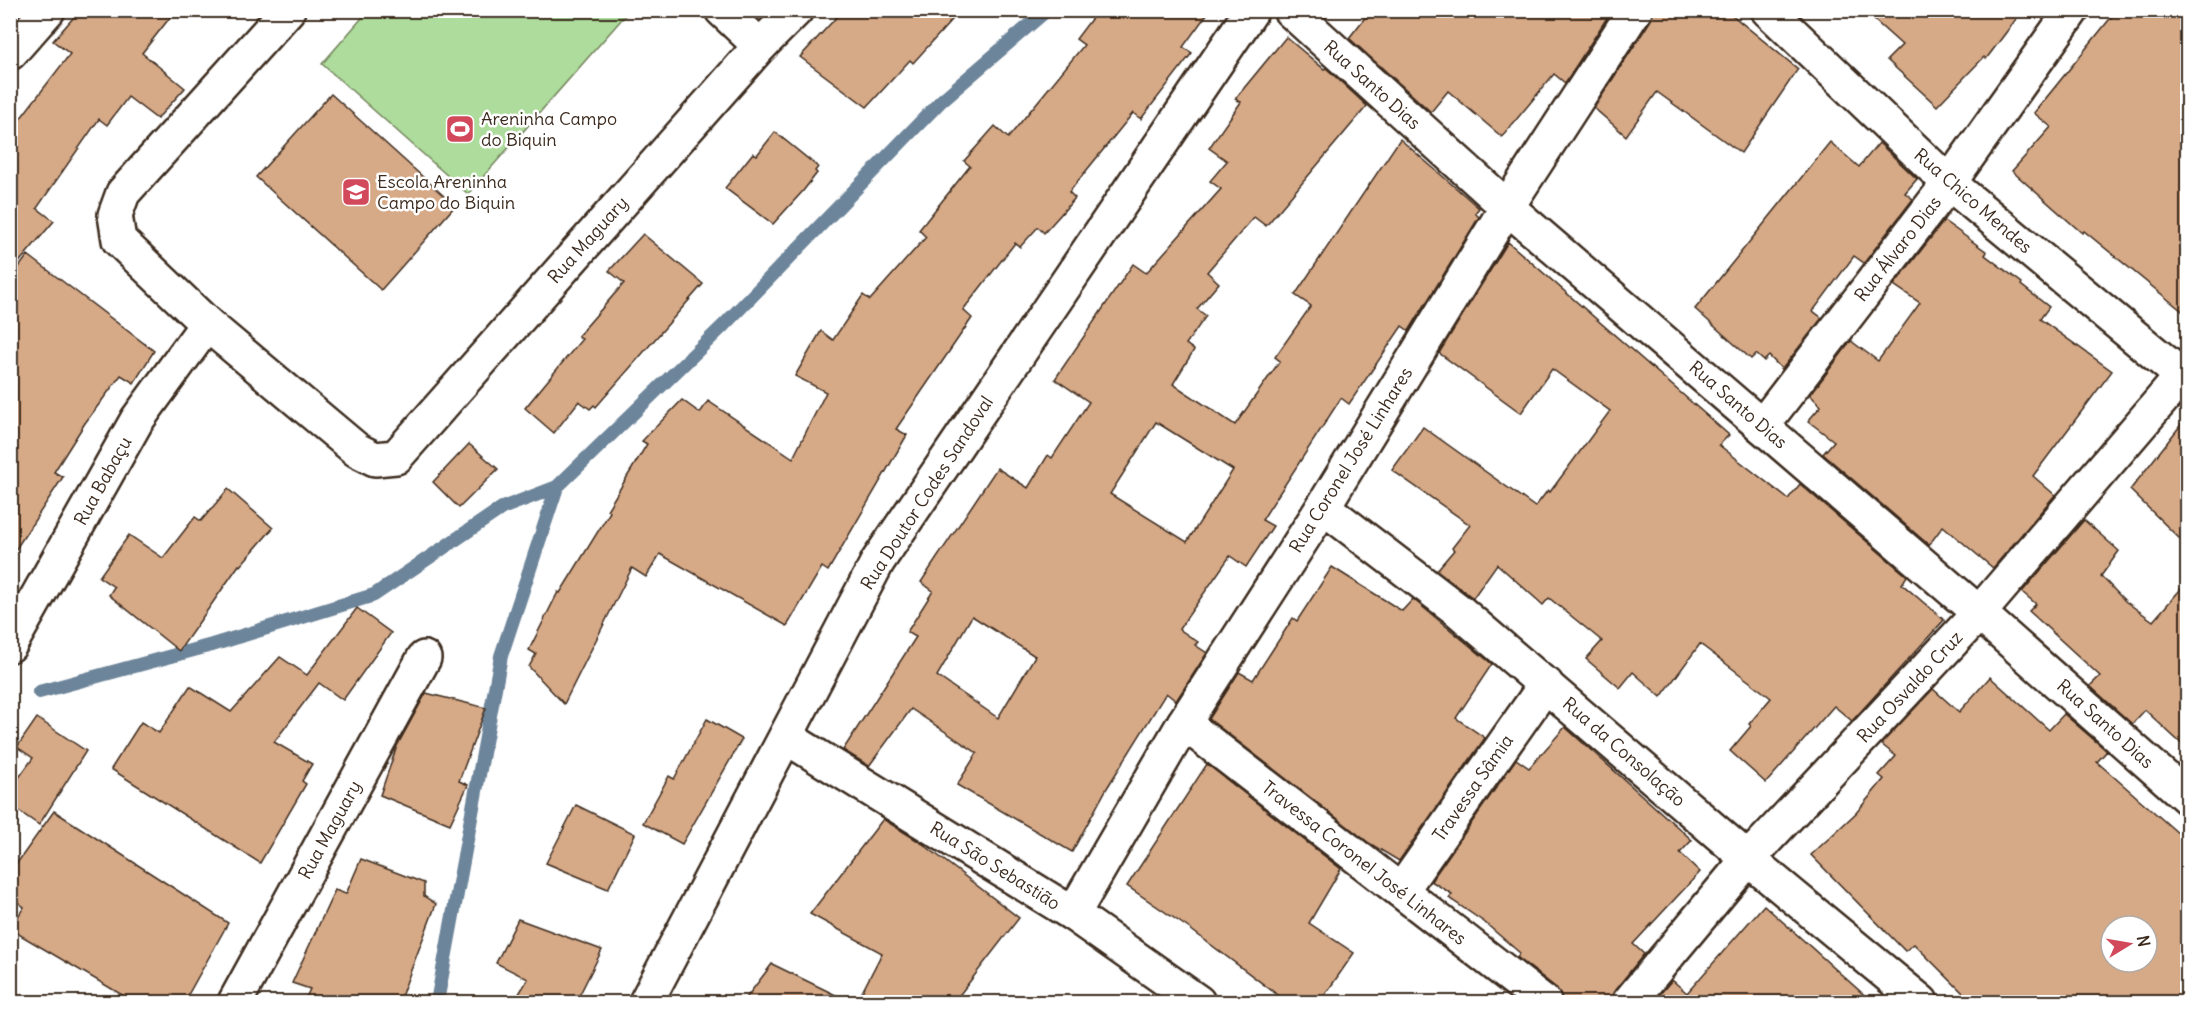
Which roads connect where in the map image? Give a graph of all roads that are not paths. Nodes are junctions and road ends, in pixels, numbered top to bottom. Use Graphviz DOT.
graph roads {
  1 [pos="48,10"];
  2 [pos="288,10"];
  3 [pos="722,10"];
  4 [pos="796,10"];
  5 [pos="1252,10"];
  6 [pos="1290,10"];
  7 [pos="1635,10"];
  8 [pos="1768,10"];
  9 [pos="2072,10"];
  10 [pos="760,46"];
  11 [pos="10,53"];
  12 [pos="1949,183"];
  13 [pos="1507,207"];
  14 [pos="207,324"];
  15 [pos="2186,376"];
  16 [pos="1762,426"];
  17 [pos="1323,507"];
  18 [pos="1979,613"];
  19 [pos="10,645"];
  20 [pos="424,658"];
  21 [pos="1546,684"];
  22 [pos="1184,723"];
  23 [pos="786,737"];
  24 [pos="2187,798"];
  25 [pos="1748,859"];
  26 [pos="1401,891"];
  27 [pos="1073,914"];
  28 [pos="235,1002"];
  29 [pos="646,1002"];
  30 [pos="1198,1002"];
  31 [pos="1544,1002"];
  32 [pos="1629,1002"];
  33 [pos="1921,1002"];
  1 -- 11 [label="street"];
  2 -- 14 [label="street"];
  3 -- 10 [label="street"];
  4 -- 10 [label="street, Rua Maguary"];
  5 -- 23 [label="street, Rua Doutor Codes Sandoval"];
  6 -- 13 [label="street, Rua Santo Dias"];
  7 -- 13 [label="street, Rua Coronel José Linhares"];
  8 -- 12 [label="street, Rua Chico Mendes"];
  9 -- 12 [label="street, Rua Álvaro Dias"];
  10 -- 14 [label="street, Rua Maguary"];
  12 -- 15 [label="street, Rua Chico Mendes"];
  12 -- 16 [label="street, Rua Álvaro Dias"];
  13 -- 16 [label="street, Rua Santo Dias"];
  13 -- 17 [label="street, Rua Coronel José Linhares"];
  14 -- 19 [label="street, Rua Babaçu"];
  15 -- 18 [label="street, Rua Osvaldo Cruz"];
  16 -- 18 [label="street, Rua Santo Dias"];
  17 -- 21 [label="street, Rua da Consolação"];
  17 -- 22 [label="street, Rua Coronel José Linhares"];
  18 -- 24 [label="street, Rua Santo Dias"];
  18 -- 25 [label="street, Rua Osvaldo Cruz"];
  20 -- 28 [label="street, Rua Maguary"];
  21 -- 25 [label="street, Rua da Consolação"];
  21 -- 26 [label="street, Travessa Sâmia"];
  22 -- 26 [label="street, Travessa Coronel José Linhares"];
  22 -- 27 [label="street, Rua Coronel José Linhares"];
  23 -- 27 [label="street, Rua São Sebastião"];
  23 -- 29 [label="street, Rua Doutor Codes Sandoval"];
  25 -- 32 [label="street, Rua Osvaldo Cruz"];
  25 -- 33 [label="street, Rua da Consolação"];
  26 -- 31 [label="street, Travessa Coronel José Linhares"];
  27 -- 30 [label="street, Rua São Sebastião"];
}
